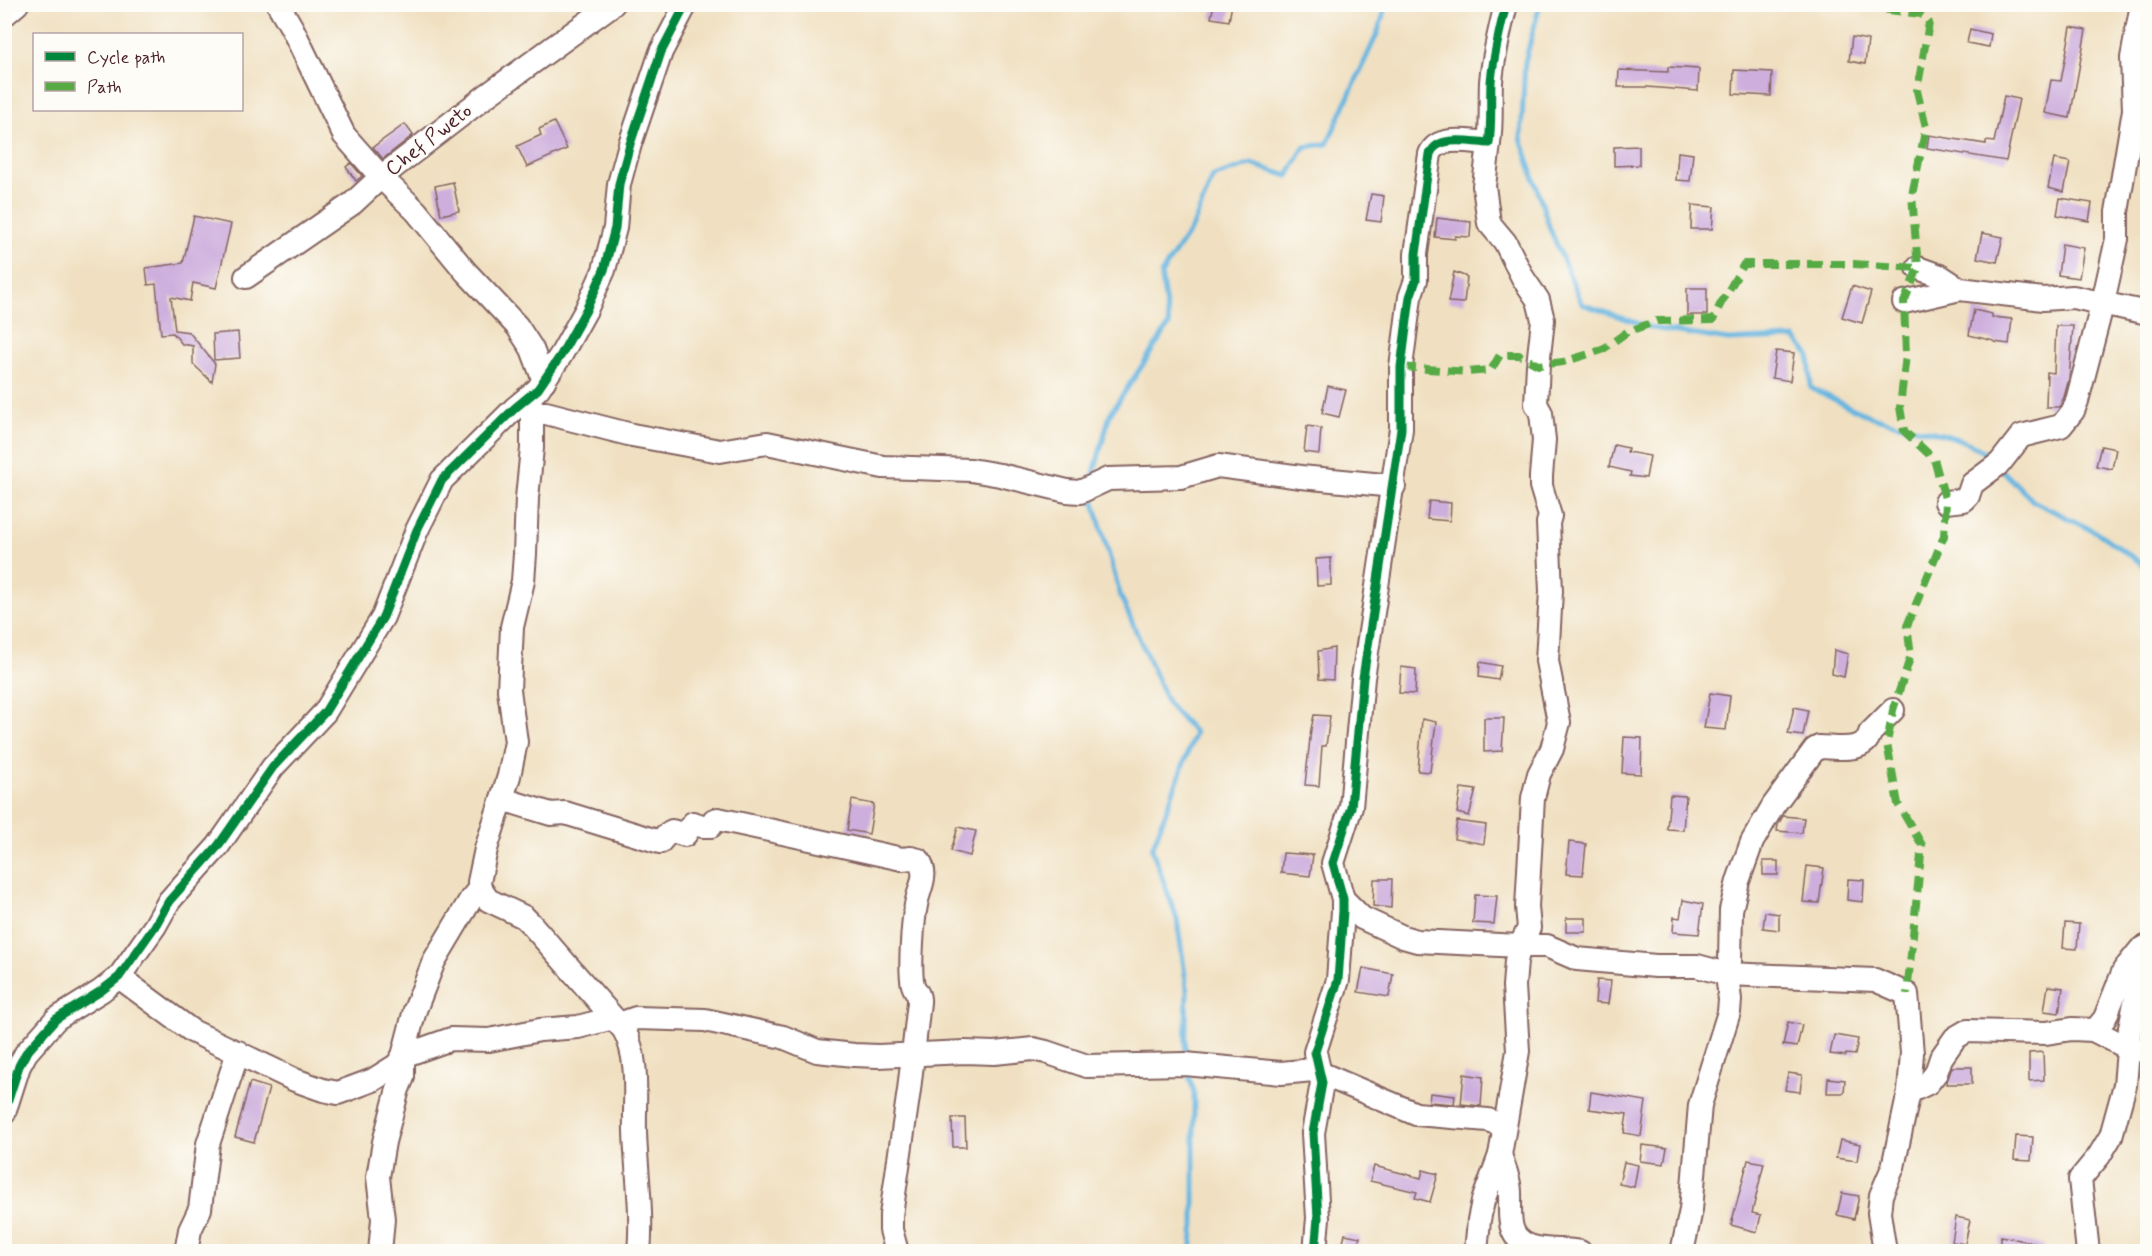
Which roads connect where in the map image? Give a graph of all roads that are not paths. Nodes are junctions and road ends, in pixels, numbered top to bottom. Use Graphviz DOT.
graph roads {
  1 [pos="17,4"];
  2 [pos="278,4"];
  3 [pos="613,4"];
  4 [pos="686,4"];
  5 [pos="1506,4"];
  6 [pos="2142,4"];
  7 [pos="4,15"];
  8 [pos="1489,143"];
  9 [pos="381,177"];
  10 [pos="1918,268"];
  11 [pos="246,277"];
  12 [pos="1960,289"];
  13 [pos="1904,302"];
  14 [pos="2103,302"];
  15 [pos="2148,313"];
  16 [pos="536,397"];
  17 [pos="1394,486"];
  18 [pos="1946,502"];
  19 [pos="1893,710"];
  20 [pos="502,799"];
  21 [pos="480,888"];
  22 [pos="1343,899"];
  23 [pos="1520,946"];
  24 [pos="2147,946"];
  25 [pos="1727,974"];
  26 [pos="119,977"];
  27 [pos="616,1021"];
  28 [pos="2093,1030"];
  29 [pos="2138,1050"];
  30 [pos="238,1052"];
  31 [pos="912,1054"];
  32 [pos="403,1056"];
  33 [pos="12,1071"];
  34 [pos="1320,1072"];
  35 [pos="1910,1092"];
  36 [pos="4,1113"];
  37 [pos="1503,1130"];
  38 [pos="1500,1155"];
  39 [pos="186,1251"];
  40 [pos="380,1251"];
  41 [pos="639,1251"];
  42 [pos="897,1251"];
  43 [pos="1315,1251"];
  44 [pos="1476,1251"];
  45 [pos="1580,1251"];
  46 [pos="1682,1251"];
  47 [pos="1885,1251"];
  48 [pos="2088,1251"];
  1 -- 7 [label="street"];
  2 -- 9 [label="street"];
  3 -- 9 [label="street, Chef Pweto"];
  4 -- 16 [label="street"];
  5 -- 8 [label="street"];
  6 -- 14 [label="street"];
  8 -- 17 [label="street"];
  8 -- 23 [label="street"];
  9 -- 11 [label="street, Chef Pweto"];
  9 -- 16 [label="street"];
  10 -- 12 [label="street"];
  12 -- 13 [label="street"];
  12 -- 14 [label="street"];
  14 -- 15 [label="street"];
  14 -- 18 [label="street"];
  16 -- 17 [label="street"];
  16 -- 20 [label="street"];
  16 -- 26 [label="street"];
  17 -- 22 [label="street"];
  19 -- 25 [label="street"];
  20 -- 21 [label="street"];
  20 -- 31 [label="street"];
  21 -- 27 [label="street"];
  21 -- 32 [label="street"];
  22 -- 23 [label="street"];
  22 -- 34 [label="street"];
  23 -- 25 [label="street"];
  23 -- 37 [label="street"];
  24 -- 28 [label="street"];
  24 -- 29 [label="street"];
  25 -- 35 [label="street"];
  25 -- 46 [label="street"];
  26 -- 30 [label="street"];
  26 -- 33 [label="street"];
  27 -- 31 [label="street"];
  27 -- 32 [label="street"];
  27 -- 41 [label="street"];
  28 -- 29 [label="street"];
  28 -- 35 [label="street"];
  29 -- 48 [label="street"];
  30 -- 32 [label="street"];
  30 -- 39 [label="street"];
  31 -- 34 [label="street"];
  31 -- 42 [label="street"];
  32 -- 40 [label="street"];
  33 -- 36 [label="street"];
  34 -- 37 [label="street"];
  34 -- 43 [label="street"];
  35 -- 47 [label="street"];
  37 -- 38 [label="street"];
  38 -- 44 [label="street"];
  38 -- 45 [label="street"];
}
